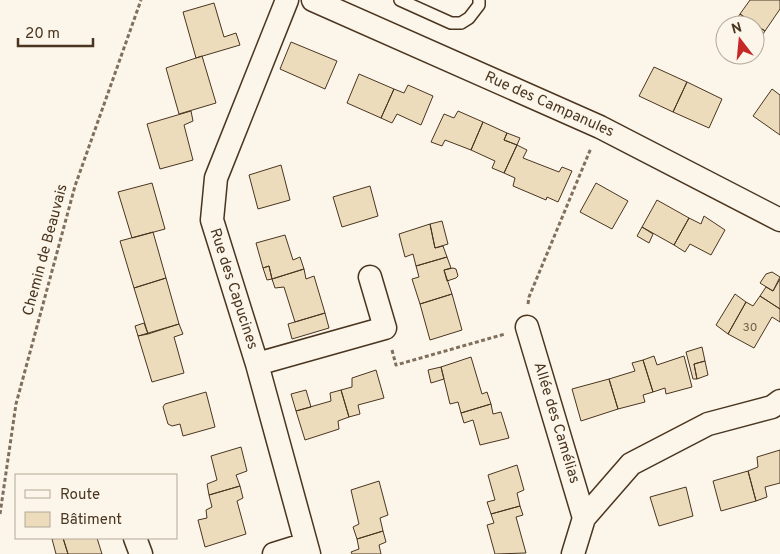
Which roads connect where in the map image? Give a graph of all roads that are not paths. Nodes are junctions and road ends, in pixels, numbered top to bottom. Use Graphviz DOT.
graph roads {
  1 [pos="287,0"];
  2 [pos="312,0"];
  3 [pos="400,0"];
  4 [pos="479,0"];
  5 [pos="780,220"];
  6 [pos="370,277"];
  7 [pos="526,327"];
  8 [pos="257,364"];
  9 [pos="780,401"];
  10 [pos="584,518"];
  11 [pos="135,539"];
  12 [pos="308,549"];
  13 [pos="141,554"];
  14 [pos="274,554"];
  15 [pos="573,554"];
  1 -- 8 [label="street, Rue des Capucines"];
  2 -- 5 [label="street, Rue des Campanules"];
  3 -- 4 [label="lane"];
  6 -- 8 [label="street"];
  7 -- 10 [label="street, Allée des Camélias"];
  8 -- 12 [label="street, Rue des Capucines"];
  9 -- 10 [label="street"];
  10 -- 15 [label="street"];
  11 -- 13 [label="street"];
  12 -- 14 [label="street"];
}
